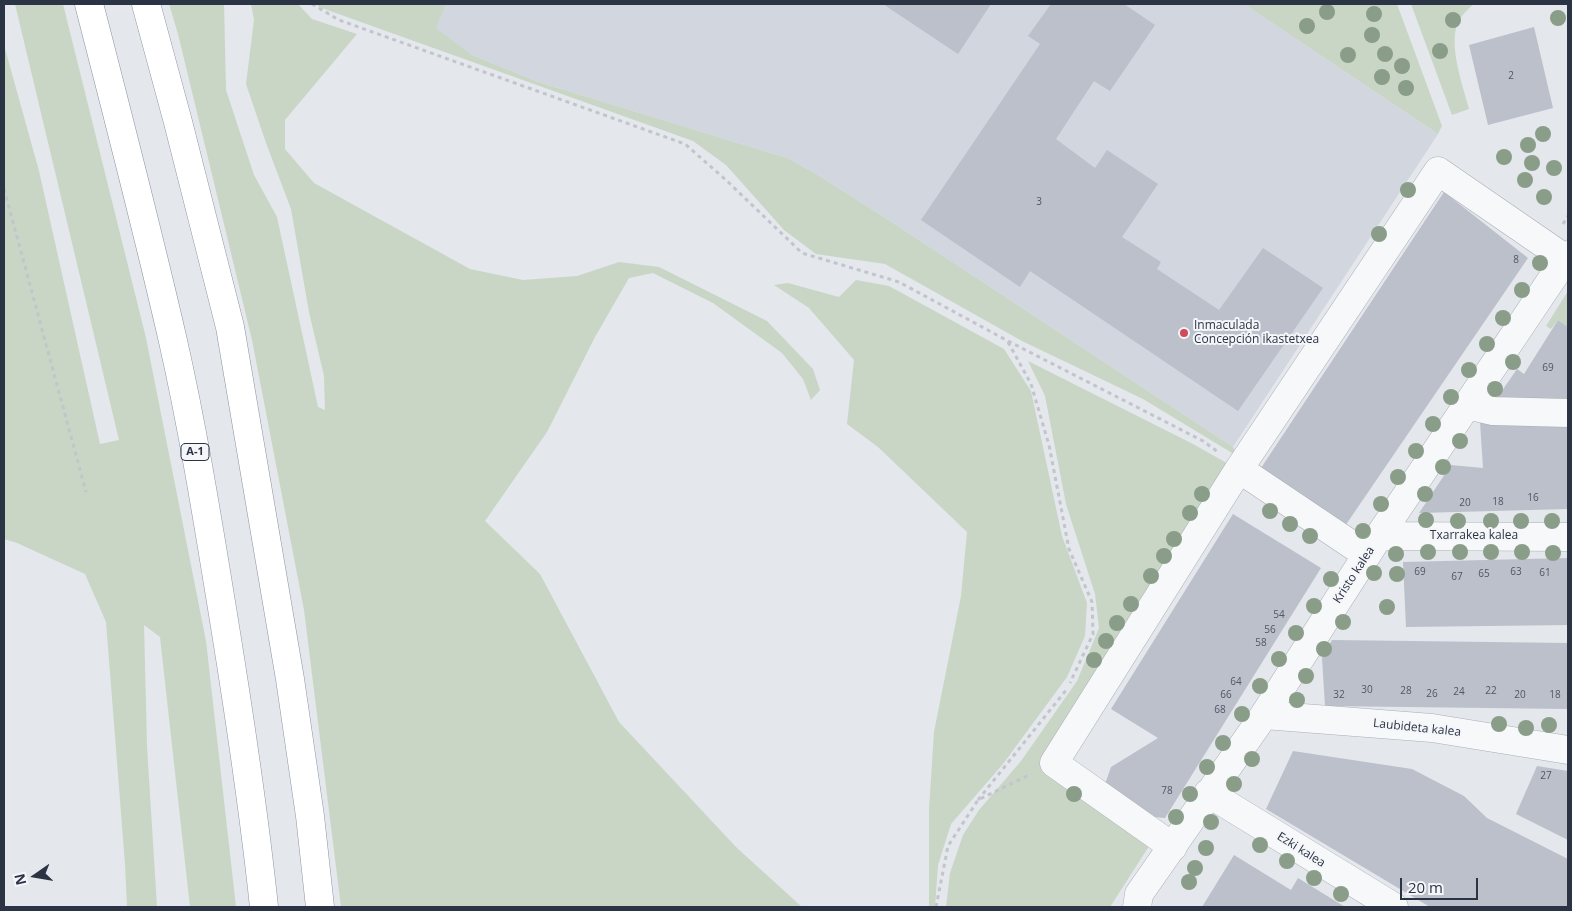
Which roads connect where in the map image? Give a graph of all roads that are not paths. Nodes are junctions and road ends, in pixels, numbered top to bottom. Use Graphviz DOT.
graph roads {
  1 [pos="88,4"];
  2 [pos="146,4"];
  3 [pos="1567,257"];
  4 [pos="1467,405"];
  5 [pos="1568,413"];
  6 [pos="1239,469"];
  7 [pos="1568,537"];
  8 [pos="1373,545"];
  9 [pos="1264,715"];
  10 [pos="1568,750"];
  11 [pos="1208,793"];
  12 [pos="1173,846"];
  13 [pos="1138,901"];
  14 [pos="264,907"];
  15 [pos="320,907"];
  16 [pos="1394,907"];
  1 -- 14 [label="highway, A-1"];
  2 -- 15 [label="highway"];
  3 -- 4 [label="street, Kristo kalea"];
  3 -- 6 [label="street"];
  4 -- 5 [label="street"];
  4 -- 8 [label="street, Kristo kalea"];
  6 -- 8 [label="street"];
  6 -- 12 [label="street"];
  7 -- 8 [label="street, Txarrakea kalea"];
  8 -- 9 [label="street, Kristo kalea"];
  9 -- 10 [label="street, Laubideta kalea"];
  9 -- 11 [label="street, Kristo kalea"];
  11 -- 12 [label="street, Kristo kalea"];
  11 -- 16 [label="street, Ezki kalea"];
  12 -- 13 [label="street, Kristo kalea"];
}
